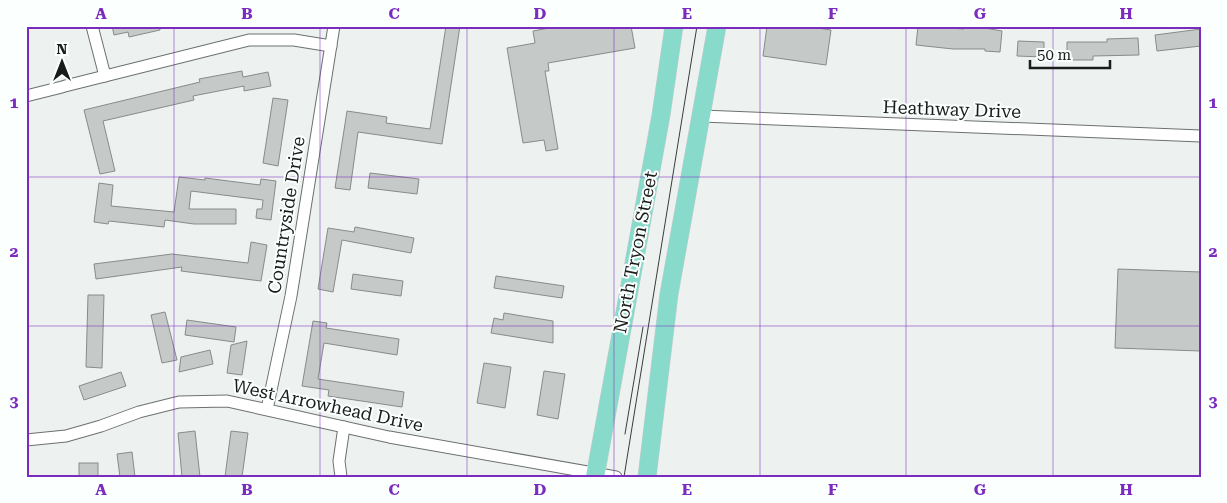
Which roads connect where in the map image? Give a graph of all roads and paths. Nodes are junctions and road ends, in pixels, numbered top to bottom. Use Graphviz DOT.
graph roads {
  1 [pos="92,26"];
  2 [pos="334,26"];
  3 [pos="674,26"];
  4 [pos="717,26"];
  5 [pos="331,46"];
  6 [pos="104,76"];
  7 [pos="26,96"];
  8 [pos="702,116"];
  9 [pos="1201,136"];
  10 [pos="267,409"];
  11 [pos="344,427"];
  12 [pos="26,440"];
  13 [pos="595,475"];
  14 [pos="341,477"];
  15 [pos="616,477"];
  16 [pos="647,477"];
  1 -- 6 [label="street"];
  2 -- 5 [label="street, Countryside Drive"];
  3 -- 13 [label="main road, North Tryon Street"];
  4 -- 8 [label="main road"];
  5 -- 6 [label="street"];
  5 -- 10 [label="street, Countryside Drive"];
  6 -- 7 [label="street"];
  8 -- 9 [label="street, Heathway Drive"];
  8 -- 16 [label="main road"];
  10 -- 11 [label="street, West Arrowhead Drive"];
  10 -- 12 [label="street, West Arrowhead Drive"];
  11 -- 13 [label="street, West Arrowhead Drive"];
  11 -- 14 [label="street"];
  13 -- 15 [label="street, West Arrowhead Drive"];
}
